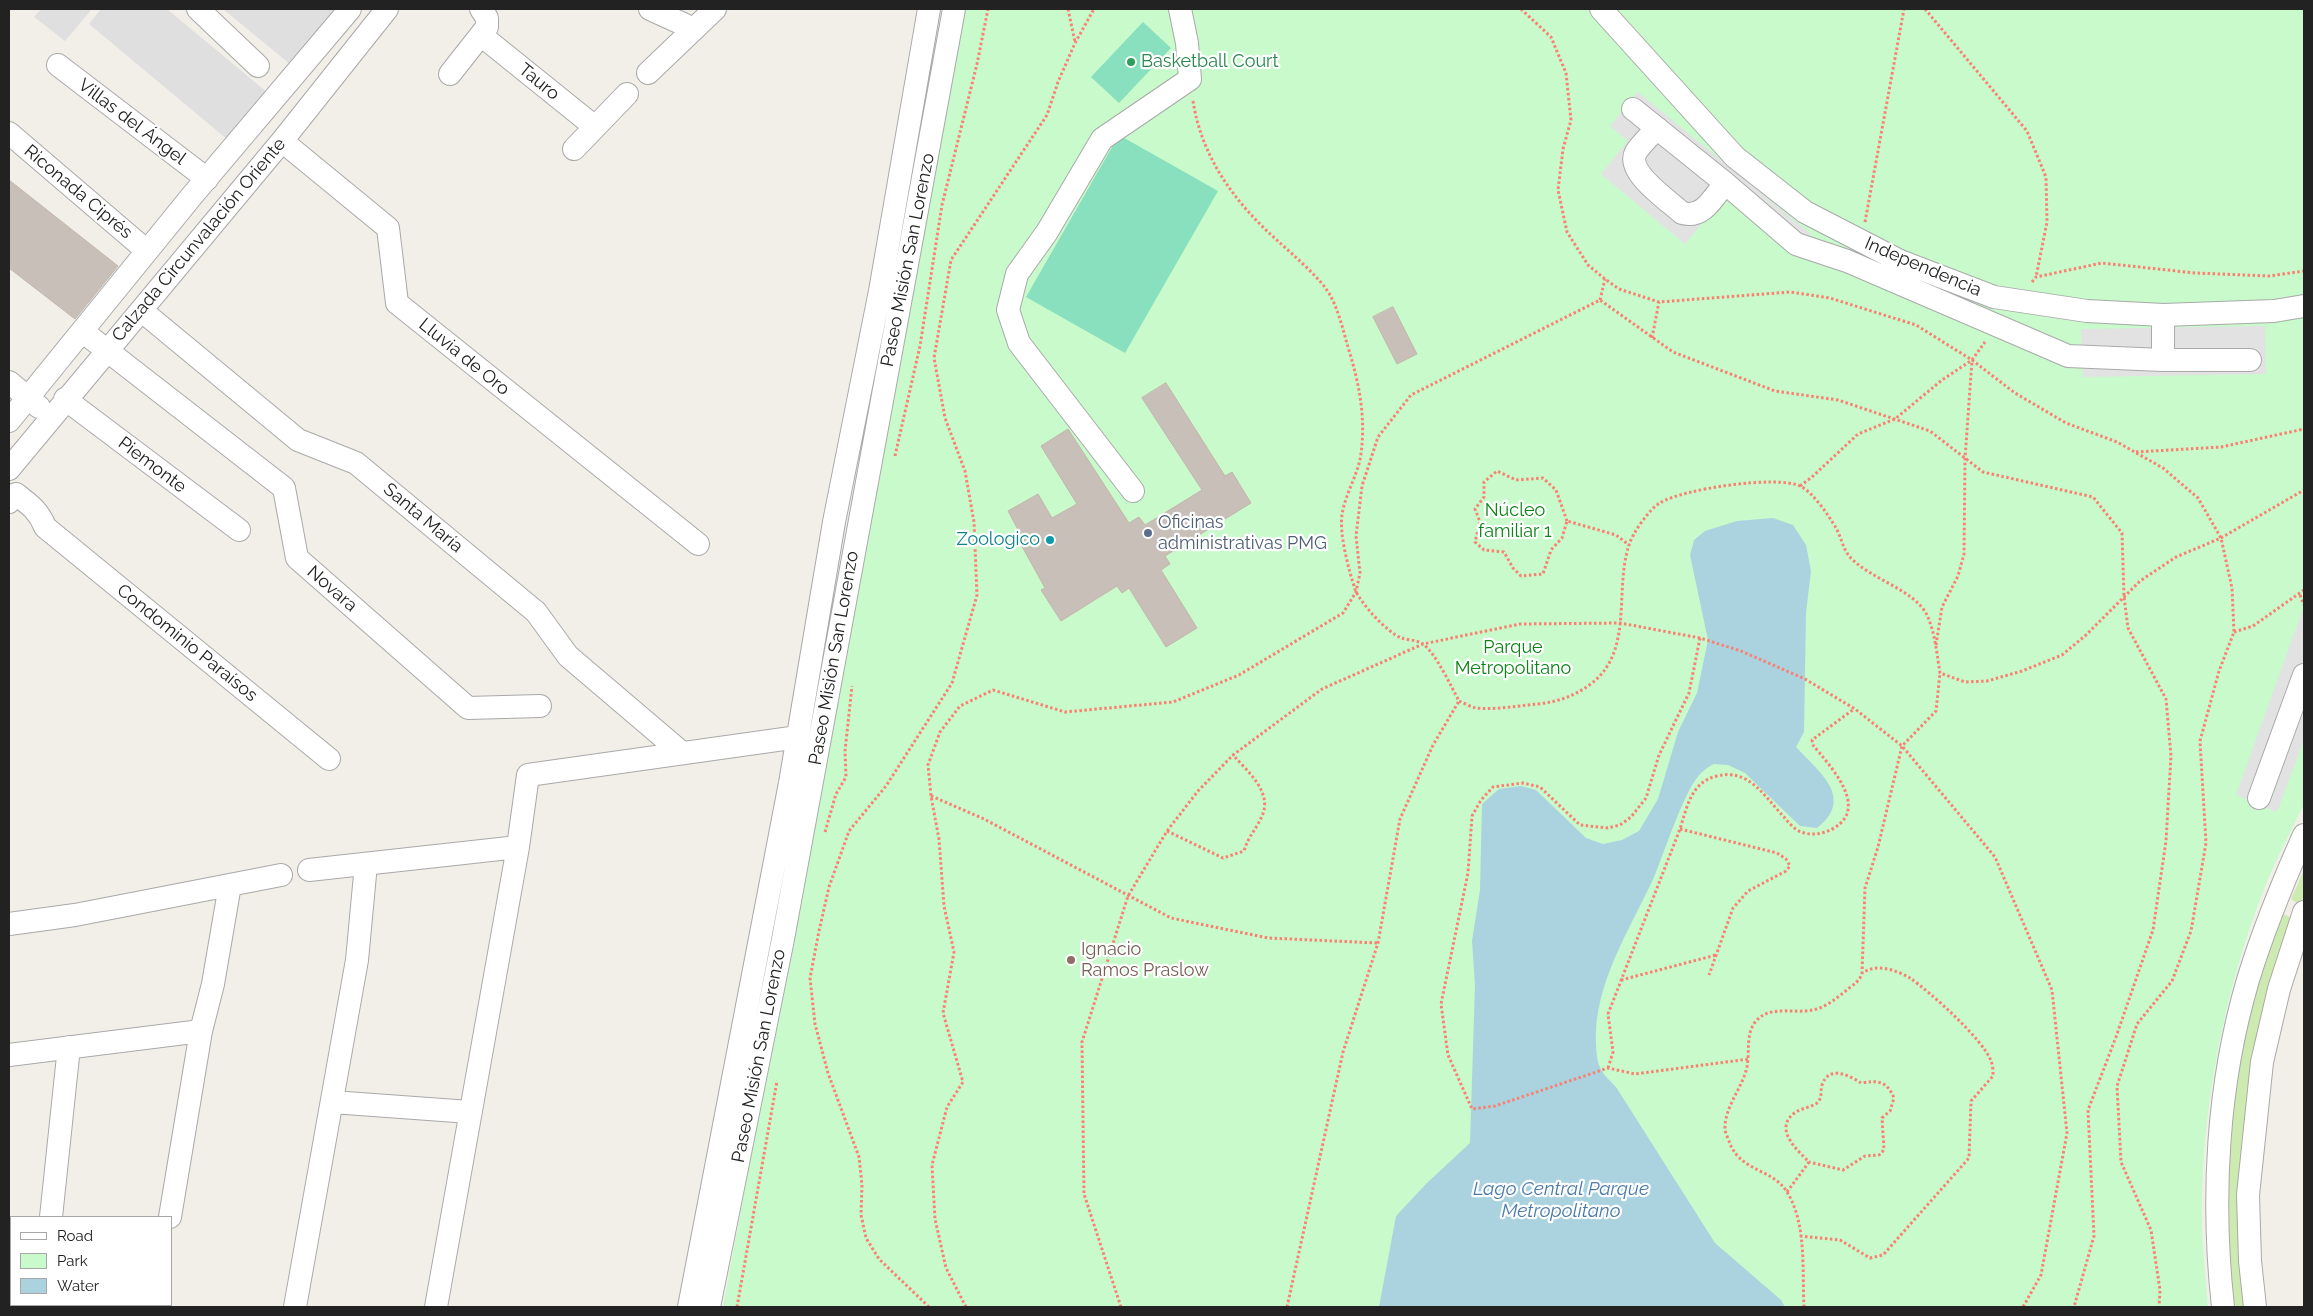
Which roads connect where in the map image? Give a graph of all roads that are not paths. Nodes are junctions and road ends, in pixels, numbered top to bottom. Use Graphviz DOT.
graph roads {
  1 [pos="198,9"];
  2 [pos="350,9"];
  3 [pos="481,9"];
  4 [pos="650,9"];
  5 [pos="715,9"];
  6 [pos="929,9"];
  7 [pos="954,9"];
  8 [pos="1180,9"];
  9 [pos="1601,9"];
  10 [pos="378,12"];
  11 [pos="694,29"];
  12 [pos="482,36"];
  13 [pos="58,65"];
  14 [pos="258,66"];
  15 [pos="648,73"];
  16 [pos="450,74"];
  17 [pos="627,94"];
  18 [pos="1632,109"];
  19 [pos="595,127"];
  20 [pos="1657,128"];
  21 [pos="9,134"];
  22 [pos="282,141"];
  23 [pos="574,149"];
  24 [pos="207,179"];
  25 [pos="1725,183"];
  26 [pos="191,197"];
  27 [pos="216,219"];
  28 [pos="148,251"];
  29 [pos="2304,306"];
  30 [pos="142,312"];
  31 [pos="2163,316"];
  32 [pos="82,331"];
  33 [pos="108,350"];
  34 [pos="2164,360"];
  35 [pos="2250,360"];
  36 [pos="9,382"];
  37 [pos="28,398"];
  38 [pos="65,399"];
  39 [pos="51,417"];
  40 [pos="9,421"];
  41 [pos="9,427"];
  42 [pos="28,444"];
  43 [pos="9,469"];
  44 [pos="1133,490"];
  45 [pos="10,498"];
  46 [pos="240,530"];
  47 [pos="698,544"];
  48 [pos="2304,675"];
  49 [pos="540,706"];
  50 [pos="798,737"];
  51 [pos="682,753"];
  52 [pos="329,759"];
  53 [pos="2259,798"];
  54 [pos="2304,835"];
  55 [pos="518,847"];
  56 [pos="366,864"];
  57 [pos="309,870"];
  58 [pos="281,875"];
  59 [pos="230,885"];
  60 [pos="2275,905"];
  61 [pos="2303,914"];
  62 [pos="9,924"];
  63 [pos="201,1031"];
  64 [pos="69,1047"];
  65 [pos="9,1055"];
  66 [pos="332,1102"];
  67 [pos="470,1112"];
  68 [pos="52,1216"];
  69 [pos="170,1216"];
  70 [pos="295,1307"];
  71 [pos="436,1307"];
  72 [pos="690,1307"];
  73 [pos="709,1307"];
  74 [pos="2223,1307"];
  75 [pos="2254,1307"];
  1 -- 14 [label="street"];
  2 -- 24 [label="street, Calzada Circunvalación Oriente"];
  3 -- 12 [label="street"];
  4 -- 11 [label="street"];
  5 -- 11 [label="street"];
  6 -- 50 [label="street, Paseo Misión San Lorenzo"];
  7 -- 73 [label="street, Paseo Misión San Lorenzo"];
  8 -- 44 [label="street"];
  9 -- 31 [label="street, Independencia"];
  10 -- 22 [label="street, Calzada Circunvalación Oriente"];
  11 -- 15 [label="street"];
  12 -- 16 [label="street"];
  12 -- 19 [label="street, Tauro"];
  13 -- 24 [label="street, Villas del Ángel"];
  17 -- 19 [label="street"];
  18 -- 20 [label="street"];
  19 -- 23 [label="street"];
  20 -- 25 [label="street"];
  20 -- 25 [label="street"];
  21 -- 28 [label="street, Riconada Ciprés"];
  22 -- 27 [label="street, Calzada Circunvalación Oriente"];
  22 -- 47 [label="street, Lluvia de Oro"];
  24 -- 26 [label="street, Calzada Circunvalación Oriente"];
  25 -- 34 [label="street"];
  26 -- 27 [label="street"];
  26 -- 28 [label="street, Calzada Circunvalación Oriente"];
  27 -- 30 [label="street, Calzada Circunvalación Oriente"];
  28 -- 32 [label="street, Calzada Circunvalación Oriente"];
  29 -- 31 [label="street, Independencia"];
  30 -- 33 [label="street, Calzada Circunvalación Oriente"];
  30 -- 51 [label="street, Santa María"];
  31 -- 34 [label="street"];
  32 -- 33 [label="street, Novara"];
  32 -- 37 [label="street, Calzada Circunvalación Oriente"];
  33 -- 38 [label="street, Calzada Circunvalación Oriente"];
  33 -- 49 [label="street, Novara"];
  34 -- 35 [label="street"];
  36 -- 37 [label="street"];
  37 -- 39 [label="street"];
  37 -- 40 [label="street, Calzada Circunvalación Oriente"];
  38 -- 39 [label="street, Calzada Circunvalación Oriente"];
  38 -- 46 [label="street, Piemonte"];
  39 -- 42 [label="street, Calzada Circunvalación Oriente"];
  41 -- 42 [label="street"];
  42 -- 43 [label="street, Calzada Circunvalación Oriente"];
  45 -- 52 [label="street, Condominio Paraísos"];
  48 -- 53 [label="street"];
  50 -- 51 [label="street"];
  50 -- 72 [label="street, Paseo Misión San Lorenzo"];
  51 -- 55 [label="street"];
  54 -- 60 [label="street"];
  55 -- 56 [label="street"];
  55 -- 67 [label="street"];
  56 -- 57 [label="street"];
  56 -- 66 [label="street"];
  58 -- 59 [label="street"];
  59 -- 62 [label="street"];
  59 -- 63 [label="street"];
  60 -- 61 [label="street"];
  60 -- 74 [label="street"];
  61 -- 75 [label="street"];
  63 -- 64 [label="street"];
  63 -- 69 [label="street"];
  64 -- 65 [label="street"];
  64 -- 68 [label="street"];
  66 -- 67 [label="street"];
  66 -- 70 [label="street"];
  67 -- 71 [label="street"];
}
